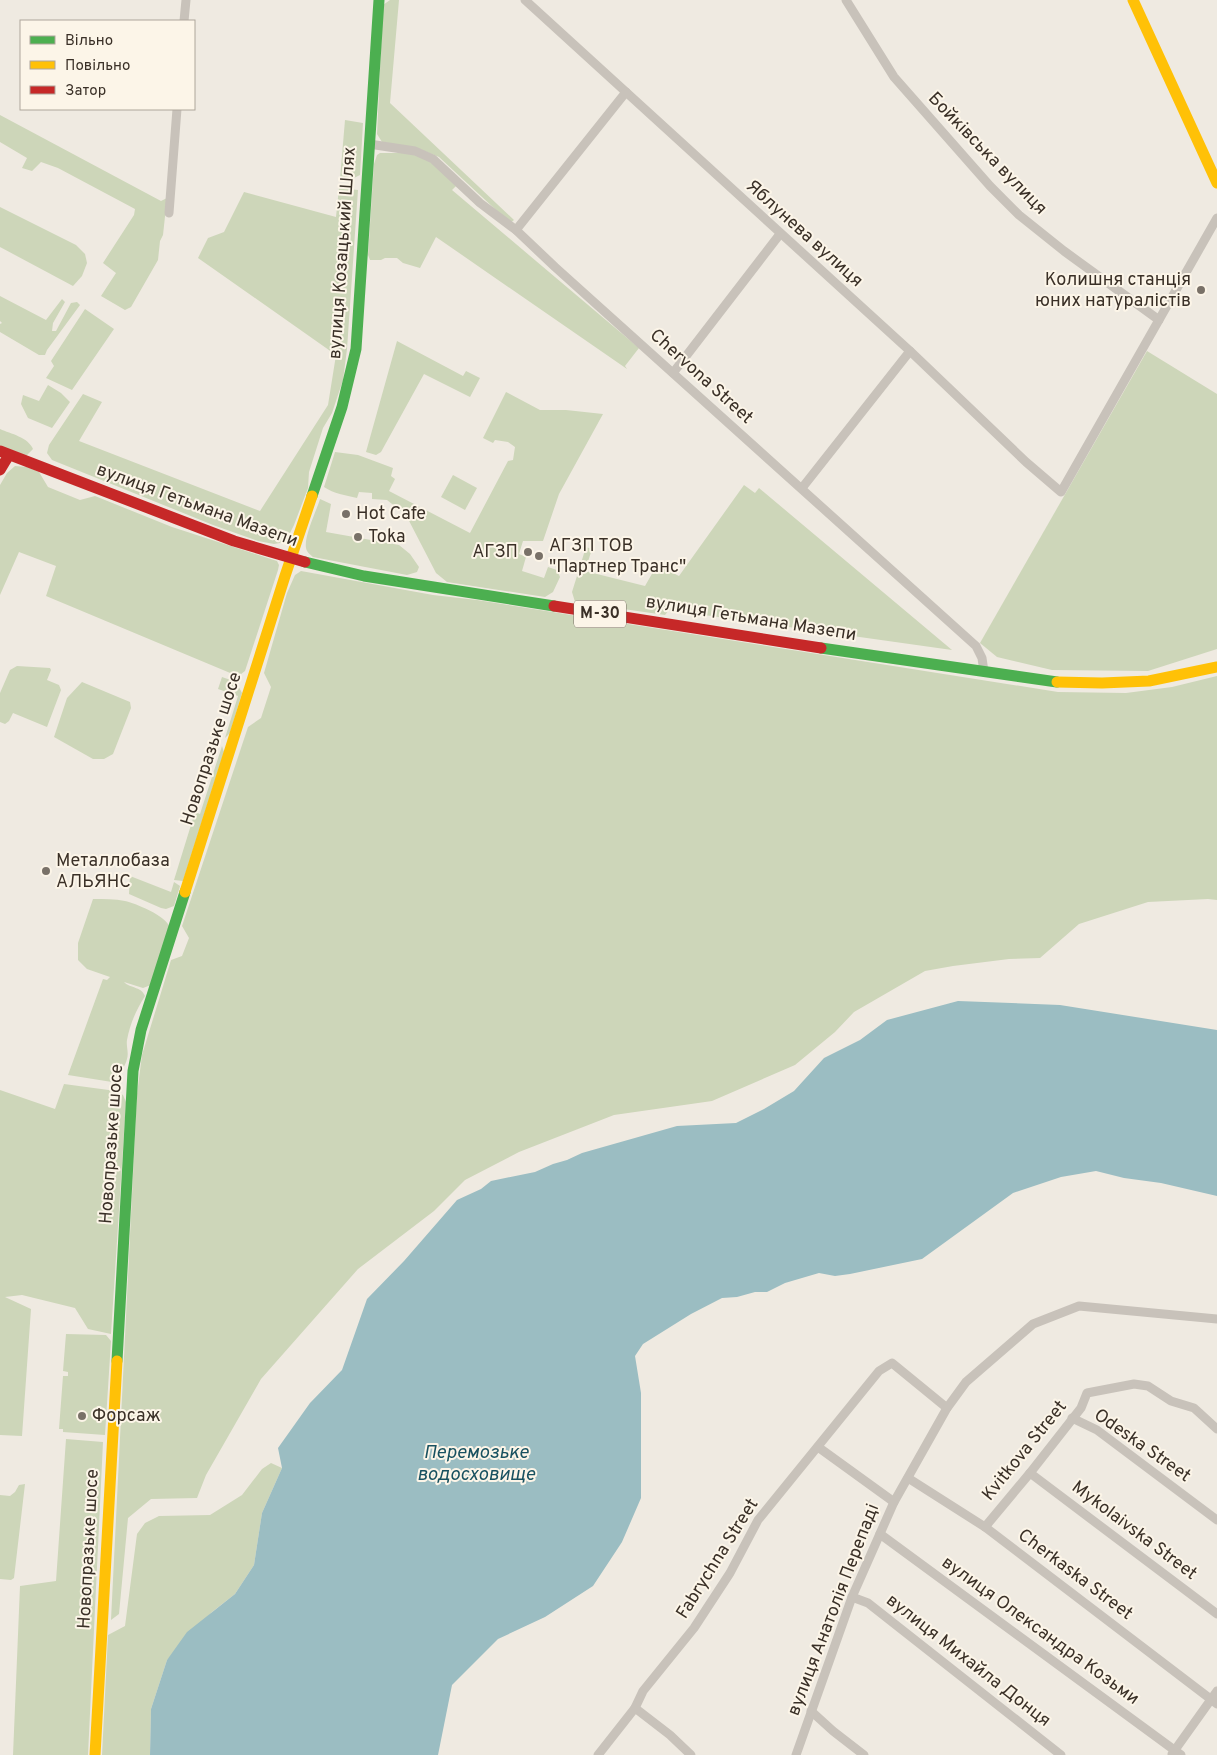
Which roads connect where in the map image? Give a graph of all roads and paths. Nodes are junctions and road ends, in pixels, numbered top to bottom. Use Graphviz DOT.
graph roads {
  1 [pos="186,0"];
  2 [pos="379,0"];
  3 [pos="525,0"];
  4 [pos="846,0"];
  5 [pos="1134,0"];
  6 [pos="184,20"];
  7 [pos="626,92"];
  8 [pos="177,110"];
  9 [pos="369,144"];
  10 [pos="1217,183"];
  11 [pos="169,213"];
  12 [pos="1217,218"];
  13 [pos="516,230"];
  14 [pos="780,234"];
  15 [pos="1159,320"];
  16 [pos="910,351"];
  17 [pos="673,373"];
  18 [pos="4,453"];
  19 [pos="0,470"];
  20 [pos="802,488"];
  21 [pos="291,559"];
  22 [pos="1217,667"];
  23 [pos="984,672"];
  24 [pos="1217,1320"];
  25 [pos="947,1408"];
  26 [pos="1072,1418"];
  27 [pos="1217,1429"];
  28 [pos="818,1447"];
  29 [pos="1030,1473"];
  30 [pos="908,1478"];
  31 [pos="894,1502"];
  32 [pos="1217,1520"];
  33 [pos="985,1527"];
  34 [pos="880,1534"];
  35 [pos="852,1597"];
  36 [pos="1217,1614"];
  37 [pos="1217,1691"];
  38 [pos="1214,1701"];
  39 [pos="635,1708"];
  40 [pos="811,1711"];
  41 [pos="1176,1753"];
  42 [pos="95,1755"];
  43 [pos="598,1755"];
  44 [pos="691,1755"];
  45 [pos="796,1755"];
  46 [pos="864,1755"];
  47 [pos="1061,1755"];
  1 -- 6 [label="street"];
  2 -- 9 [label="main road, вулиця Козацький Шлях"];
  3 -- 7 [label="street, Яблунева вулиця"];
  4 -- 15 [label="street, Бойківська вулиця"];
  5 -- 10 [label="main road"];
  7 -- 13 [label="street"];
  7 -- 14 [label="street, Яблунева вулиця"];
  8 -- 11 [label="street"];
  9 -- 13 [label="street, Chervona Street"];
  9 -- 21 [label="main road, вулиця Козацький Шлях"];
  12 -- 15 [label="street"];
  13 -- 17 [label="street, Chervona Street"];
  14 -- 16 [label="street, Яблунева вулиця"];
  14 -- 17 [label="street"];
  15 -- 16 [label="street, Яблунева вулиця"];
  16 -- 20 [label="street"];
  17 -- 20 [label="street, Chervona Street"];
  18 -- 19 [label="main road"];
  18 -- 21 [label="main road, вулиця Гетьмана Мазепи / М-30"];
  20 -- 23 [label="street, Chervona Street"];
  21 -- 23 [label="main road, вулиця Гетьмана Мазепи / М-30"];
  21 -- 42 [label="main road, Новопразьке шосе"];
  22 -- 23 [label="main road, вулиця Гетьмана Мазепи / М-30"];
  24 -- 25 [label="street, вулиця Анатолія Перепаді"];
  25 -- 28 [label="street, Fabrychna Street"];
  25 -- 30 [label="street, вулиця Анатолія Перепаді"];
  26 -- 27 [label="street, Kvitkova Street"];
  26 -- 29 [label="street, Kvitkova Street"];
  26 -- 32 [label="street, Odeska Street"];
  28 -- 31 [label="street"];
  28 -- 39 [label="street, Fabrychna Street"];
  29 -- 33 [label="street, Kvitkova Street"];
  29 -- 36 [label="street, Mykolaivska Street"];
  30 -- 31 [label="street, вулиця Анатолія Перепаді"];
  30 -- 33 [label="street, Cherkaska Street"];
  31 -- 34 [label="street, вулиця Анатолія Перепаді"];
  33 -- 38 [label="street, Cherkaska Street"];
  34 -- 35 [label="street, вулиця Анатолія Перепаді"];
  34 -- 41 [label="street, вулиця Олександра Козьми"];
  35 -- 40 [label="street, вулиця Анатолія Перепаді"];
  35 -- 47 [label="street, вулиця Михайла Донця"];
  37 -- 38 [label="street"];
  38 -- 41 [label="street"];
  39 -- 43 [label="street, Fabrychna Street"];
  39 -- 44 [label="street"];
  40 -- 45 [label="street, вулиця Анатолія Перепаді"];
  40 -- 46 [label="street"];
}
